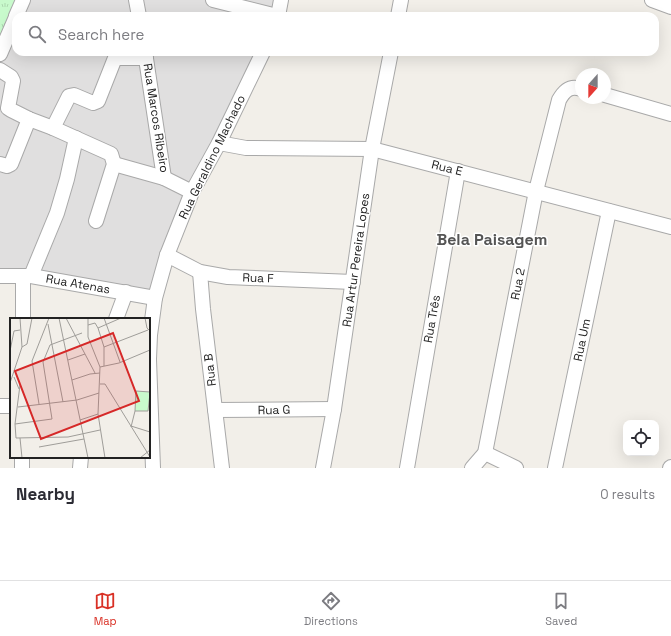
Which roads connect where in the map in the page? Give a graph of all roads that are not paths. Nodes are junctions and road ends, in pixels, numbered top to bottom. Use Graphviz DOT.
graph roads {
  1 [pos="23,0"];
  2 [pos="136,0"];
  3 [pos="213,0"];
  4 [pos="281,0"];
  5 [pos="401,0"];
  6 [pos="652,0"];
  7 [pos="671,6"];
  8 [pos="18,12"];
  9 [pos="138,12"];
  10 [pos="261,12"];
  11 [pos="278,12"];
  12 [pos="399,12"];
  13 [pos="12,26"];
  14 [pos="0,54"];
  15 [pos="136,56"];
  16 [pos="146,56"];
  17 [pos="261,56"];
  18 [pos="390,56"];
  19 [pos="0,70"];
  20 [pos="575,87"];
  21 [pos="611,97"];
  22 [pos="671,114"];
  23 [pos="29,120"];
  24 [pos="53,128"];
  25 [pos="76,138"];
  26 [pos="219,143"];
  27 [pos="372,149"];
  28 [pos="112,159"];
  29 [pos="0,164"];
  30 [pos="458,171"];
  31 [pos="164,178"];
  32 [pos="536,191"];
  33 [pos="192,192"];
  34 [pos="609,211"];
  35 [pos="96,221"];
  36 [pos="671,227"];
  37 [pos="167,255"];
  38 [pos="200,272"];
  39 [pos="0,276"];
  40 [pos="27,276"];
  41 [pos="353,282"];
  42 [pos="126,292"];
  43 [pos="155,298"];
  44 [pos="23,318"];
  45 [pos="116,318"];
  46 [pos="150,334"];
  47 [pos="150,386"];
  48 [pos="334,409"];
  49 [pos="215,410"];
  50 [pos="485,453"];
  51 [pos="81,458"];
  52 [pos="80,468"];
  53 [pos="153,468"];
  54 [pos="222,468"];
  55 [pos="323,468"];
  56 [pos="407,468"];
  57 [pos="472,468"];
  58 [pos="516,468"];
  59 [pos="555,468"];
  1 -- 8 [label="street"];
  2 -- 9 [label="street"];
  3 -- 10 [label="street"];
  4 -- 11 [label="street"];
  5 -- 12 [label="street"];
  6 -- 7 [label="street"];
  13 -- 14 [label="street"];
  15 -- 24 [label="street"];
  16 -- 31 [label="street, Rua Marcos Ribeiro"];
  17 -- 26 [label="street, Rua Geraldino Machado"];
  18 -- 27 [label="street, Rua Artur Pereira Lopes"];
  19 -- 23 [label="street"];
  20 -- 32 [label="street, Rua 2"];
  21 -- 22 [label="street"];
  23 -- 24 [label="street"];
  23 -- 29 [label="street"];
  24 -- 25 [label="street"];
  25 -- 28 [label="street"];
  25 -- 40 [label="street"];
  26 -- 27 [label="street, Rua E"];
  26 -- 33 [label="street, Rua Geraldino Machado"];
  27 -- 30 [label="street, Rua E"];
  27 -- 41 [label="street, Rua Artur Pereira Lopes"];
  28 -- 31 [label="street"];
  28 -- 35 [label="street"];
  30 -- 32 [label="street, Rua E"];
  30 -- 56 [label="street, Rua Três"];
  31 -- 33 [label="street, Rua Marcos Ribeiro"];
  32 -- 34 [label="street, Rua E"];
  32 -- 50 [label="street, Rua 2"];
  33 -- 37 [label="street, Rua Geraldino Machado"];
  34 -- 36 [label="street, Rua E"];
  34 -- 59 [label="street, Rua Um"];
  37 -- 38 [label="street, Rua F"];
  37 -- 43 [label="street, Rua Geraldino Machado"];
  38 -- 41 [label="street, Rua F"];
  38 -- 49 [label="street, Rua B"];
  39 -- 40 [label="street, Rua Atenas"];
  40 -- 42 [label="street, Rua Atenas"];
  40 -- 44 [label="street"];
  41 -- 48 [label="street, Rua Artur Pereira Lopes"];
  42 -- 43 [label="street, Rua Atenas"];
  42 -- 45 [label="street"];
  43 -- 46 [label="street, Rua Geraldino Machado"];
  47 -- 53 [label="street, Rua Geraldino Machado"];
  48 -- 49 [label="street, Rua G"];
  48 -- 55 [label="street, Rua Artur Pereira Lopes"];
  49 -- 54 [label="street, Rua B"];
  50 -- 57 [label="street, Rua 2"];
  50 -- 58 [label="street"];
  51 -- 52 [label="street"];
}
